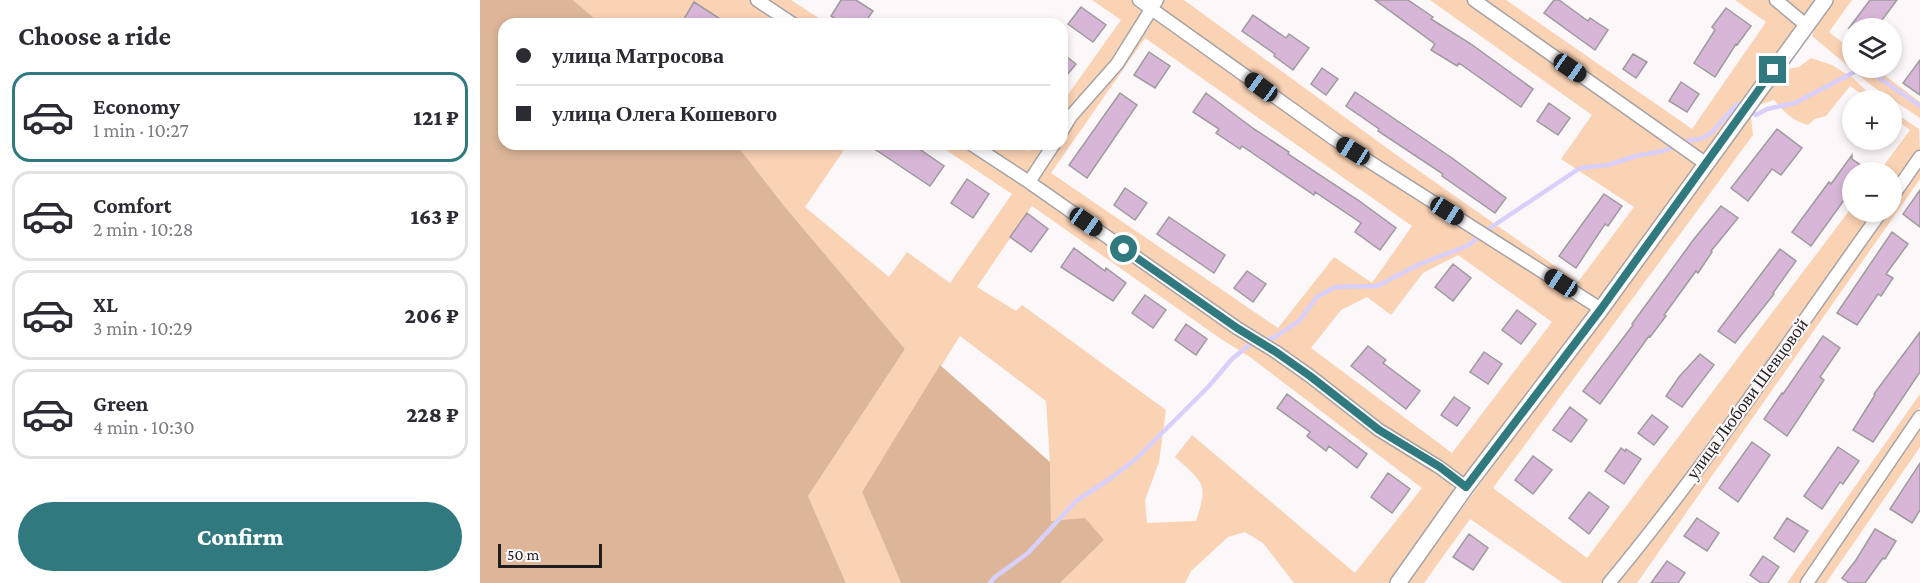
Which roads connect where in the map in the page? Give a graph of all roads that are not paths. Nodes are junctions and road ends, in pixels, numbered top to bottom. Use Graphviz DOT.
graph roads {
  1 [pos="757,0"];
  2 [pos="1139,0"];
  3 [pos="1474,0"];
  4 [pos="1776,0"];
  5 [pos="1825,0"];
  6 [pos="1154,4"];
  7 [pos="784,18"];
  8 [pos="1806,25"];
  9 [pos="1068,121"];
  10 [pos="980,150"];
  11 [pos="1050,150"];
  12 [pos="1920,157"];
  13 [pos="1705,163"];
  14 [pos="1029,182"];
  15 [pos="1902,183"];
  16 [pos="1874,222"];
  17 [pos="1601,309"];
  18 [pos="1920,417"];
  19 [pos="1466,487"];
  20 [pos="1398,583"];
  21 [pos="1609,583"];
  22 [pos="1807,583"];
  1 -- 7 [label="street"];
  2 -- 6 [label="street"];
  3 -- 13 [label="street"];
  4 -- 8 [label="street"];
  5 -- 8 [label="street"];
  6 -- 9 [label="street"];
  6 -- 17 [label="street"];
  8 -- 13 [label="street"];
  10 -- 14 [label="street"];
  11 -- 14 [label="street"];
  12 -- 15 [label="street"];
  13 -- 17 [label="street"];
  14 -- 19 [label="street"];
  16 -- 21 [label="street, улица Любови Шевцовой"];
  17 -- 19 [label="street"];
  18 -- 22 [label="street"];
  19 -- 20 [label="street"];
}
